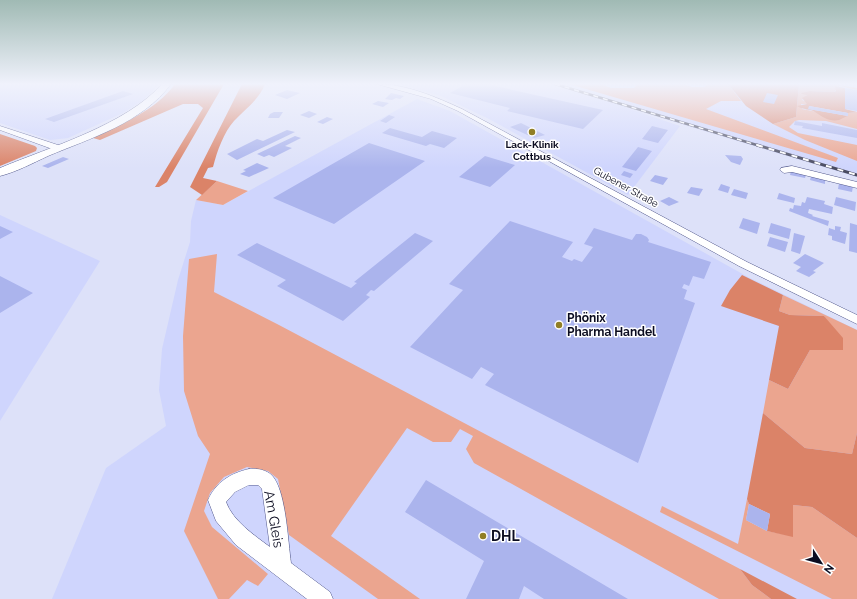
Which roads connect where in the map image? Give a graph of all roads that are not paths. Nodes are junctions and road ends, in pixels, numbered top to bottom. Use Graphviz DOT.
graph roads {
  1 [pos="135,112"];
  2 [pos="464,112"];
  3 [pos="0,128"];
  4 [pos="58,148"];
  5 [pos="784,170"];
  6 [pos="0,172"];
  7 [pos="857,185"];
  8 [pos="857,320"];
  9 [pos="282,568"];
  10 [pos="323,599"];
  1 -- 4 [label="main road"];
  2 -- 8 [label="street, Gubener Straße"];
  3 -- 4 [label="street"];
  4 -- 6 [label="main road"];
  5 -- 7 [label="street"];
  9 -- 9 [label="street, Am Gleis"];
  9 -- 10 [label="street, Am Gleis"];
}
